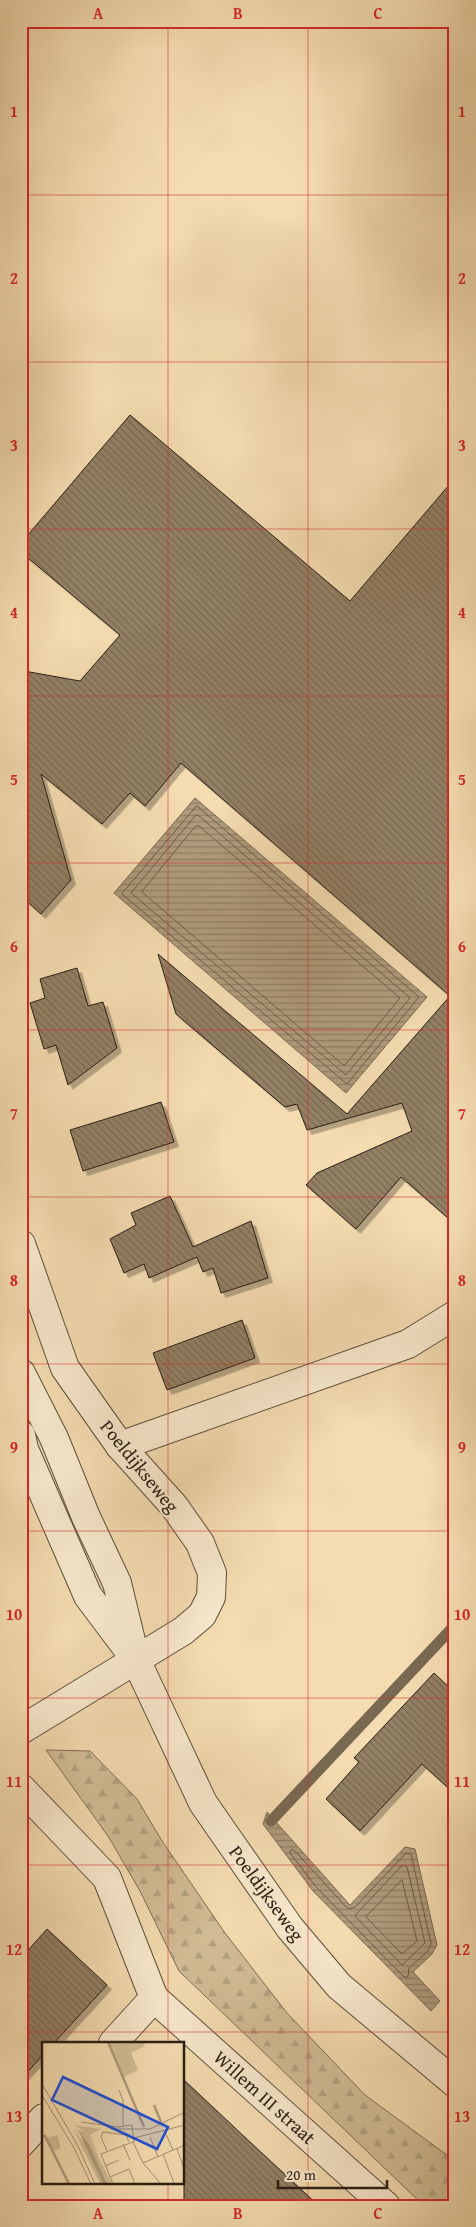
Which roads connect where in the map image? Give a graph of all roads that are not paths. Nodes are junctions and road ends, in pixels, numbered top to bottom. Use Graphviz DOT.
graph roads {
  1 [pos="21,1244"];
  2 [pos="455,1315"];
  3 [pos="21,1374"];
  4 [pos="21,1435"];
  5 [pos="120,1446"];
  6 [pos="136,1660"];
  7 [pos="21,1730"];
  8 [pos="21,1788"];
  9 [pos="154,1998"];
  10 [pos="114,2042"];
  11 [pos="455,2082"];
  12 [pos="42,2120"];
  13 [pos="21,2143"];
  14 [pos="379,2204"];
  1 -- 5 [label="street, Poeldijkseweg"];
  2 -- 5 [label="street"];
  3 -- 6 [label="street, Poeldijkseweg"];
  4 -- 6 [label="street, Poeldijkseweg"];
  5 -- 6 [label="street, Poeldijkseweg"];
  6 -- 7 [label="street"];
  6 -- 11 [label="street, Poeldijkseweg"];
  8 -- 9 [label="street, Willem III straat"];
  9 -- 10 [label="street"];
  9 -- 14 [label="street, Willem III straat"];
  12 -- 13 [label="street"];
}
